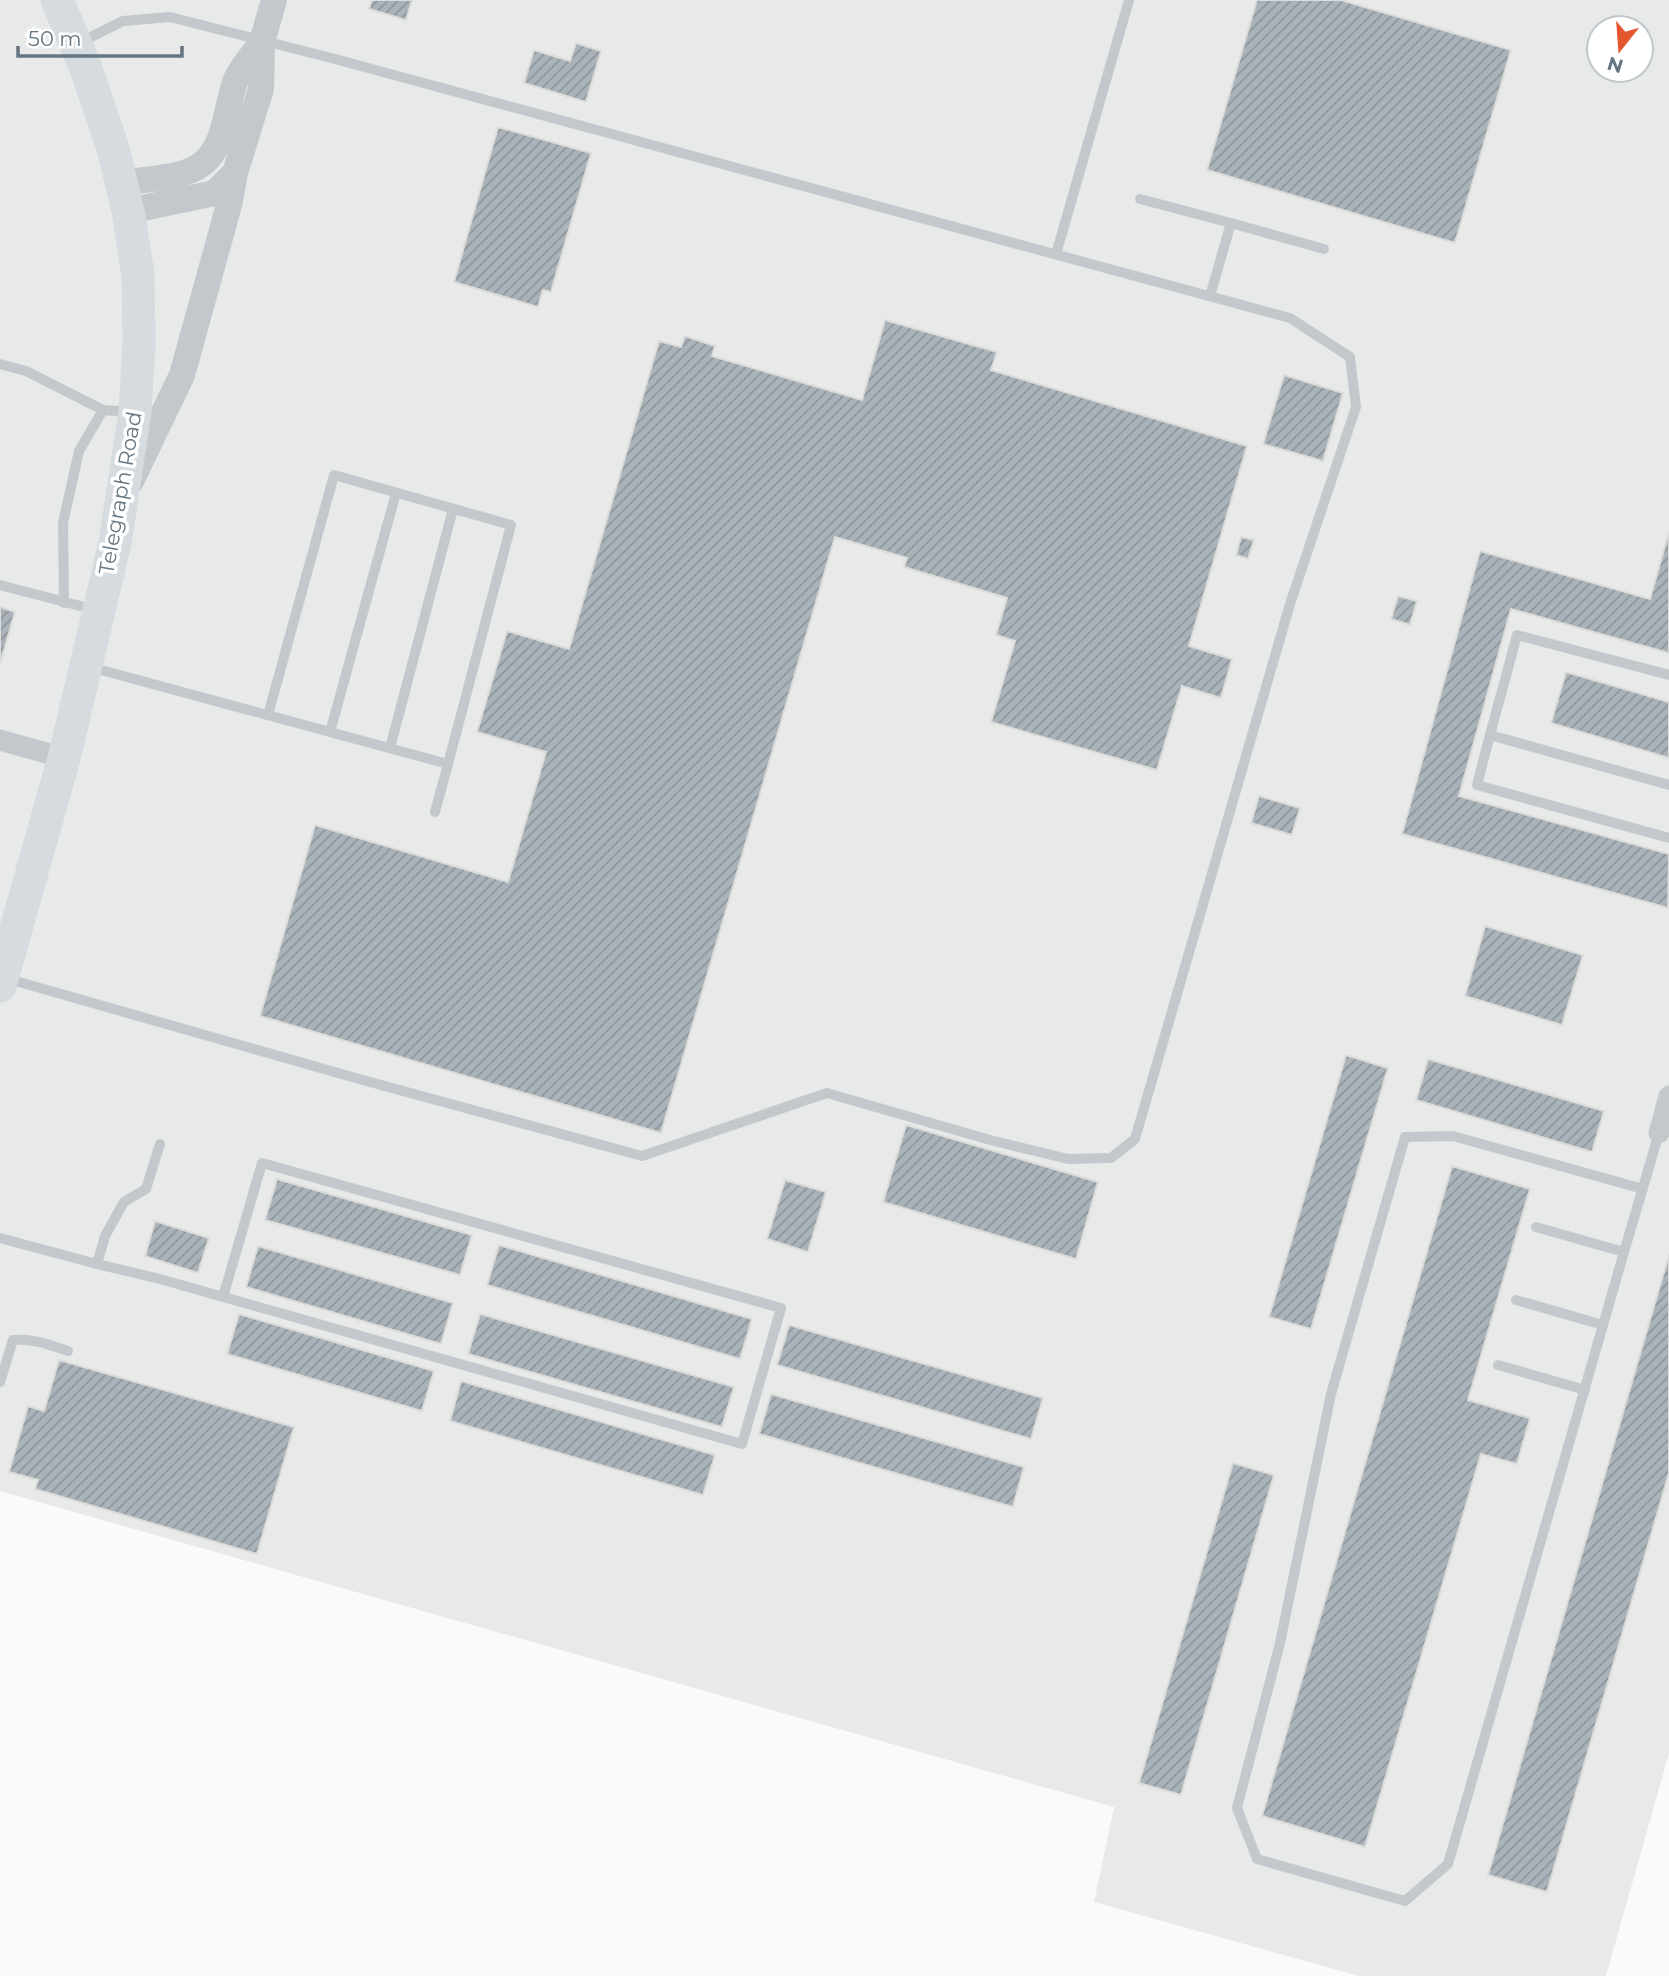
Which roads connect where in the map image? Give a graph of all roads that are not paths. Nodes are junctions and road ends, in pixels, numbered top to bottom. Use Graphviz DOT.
graph roads {
  1 [pos="57,0"];
  2 [pos="274,0"];
  3 [pos="1129,0"];
  4 [pos="262,42"];
  5 [pos="76,44"];
  6 [pos="235,173"];
  7 [pos="125,197"];
  8 [pos="1140,199"];
  9 [pos="1231,223"];
  10 [pos="1324,250"];
  11 [pos="1056,254"];
  12 [pos="1210,296"];
  13 [pos="0,364"];
  14 [pos="119,411"];
  15 [pos="396,493"];
  16 [pos="123,498"];
  17 [pos="453,509"];
  18 [pos="0,585"];
  19 [pos="64,603"];
  20 [pos="99,611"];
  21 [pos="86,666"];
  22 [pos="1669,675"];
  23 [pos="268,715"];
  24 [pos="330,732"];
  25 [pos="1490,736"];
  26 [pos="0,740"];
  27 [pos="390,748"];
  28 [pos="64,758"];
  29 [pos="448,764"];
  30 [pos="1669,785"];
  31 [pos="435,812"];
  32 [pos="1669,838"];
  33 [pos="1,981"];
  34 [pos="1669,1096"];
  35 [pos="1659,1132"];
  36 [pos="160,1144"];
  37 [pos="1643,1189"];
  38 [pos="1536,1227"];
  39 [pos="0,1238"];
  40 [pos="1624,1252"];
  41 [pos="97,1265"];
  42 [pos="223,1297"];
  43 [pos="1516,1300"];
  44 [pos="1603,1325"];
  45 [pos="5,1346"];
  46 [pos="68,1351"];
  47 [pos="1497,1365"];
  48 [pos="0,1382"];
  49 [pos="1585,1390"];
  1 -- 5 [label="main road, Telegraph Road"];
  2 -- 4 [label="street"];
  3 -- 11 [label="lane"];
  4 -- 5 [label="lane"];
  4 -- 6 [label="street"];
  4 -- 7 [label="street"];
  4 -- 11 [label="lane"];
  5 -- 7 [label="main road, Telegraph Road"];
  6 -- 7 [label="street"];
  6 -- 16 [label="street"];
  7 -- 14 [label="main road, Telegraph Road"];
  8 -- 9 [label="lane"];
  9 -- 10 [label="lane"];
  9 -- 12 [label="lane"];
  11 -- 12 [label="lane"];
  12 -- 33 [label="lane"];
  13 -- 14 [label="lane"];
  14 -- 16 [label="main road, Telegraph Road"];
  14 -- 19 [label="lane"];
  15 -- 17 [label="lane"];
  15 -- 23 [label="lane"];
  15 -- 24 [label="lane"];
  16 -- 20 [label="main road, Telegraph Road"];
  17 -- 27 [label="lane"];
  17 -- 29 [label="lane"];
  18 -- 19 [label="lane"];
  19 -- 20 [label="lane"];
  20 -- 21 [label="main road, Telegraph Road"];
  21 -- 23 [label="lane"];
  21 -- 28 [label="main road, Telegraph Road"];
  22 -- 25 [label="lane"];
  23 -- 24 [label="lane"];
  24 -- 27 [label="lane"];
  25 -- 30 [label="lane"];
  25 -- 32 [label="lane"];
  26 -- 28 [label="street"];
  27 -- 29 [label="lane"];
  28 -- 33 [label="main road, Telegraph Road"];
  29 -- 31 [label="lane"];
  34 -- 35 [label="street"];
  35 -- 37 [label="lane"];
  36 -- 41 [label="lane"];
  37 -- 40 [label="lane"];
  37 -- 49 [label="lane"];
  38 -- 40 [label="lane"];
  39 -- 41 [label="lane"];
  40 -- 44 [label="lane"];
  41 -- 42 [label="lane"];
  42 -- 42 [label="lane"];
  43 -- 44 [label="lane"];
  44 -- 49 [label="lane"];
  45 -- 46 [label="lane"];
  45 -- 48 [label="lane"];
  47 -- 49 [label="lane"];
}
